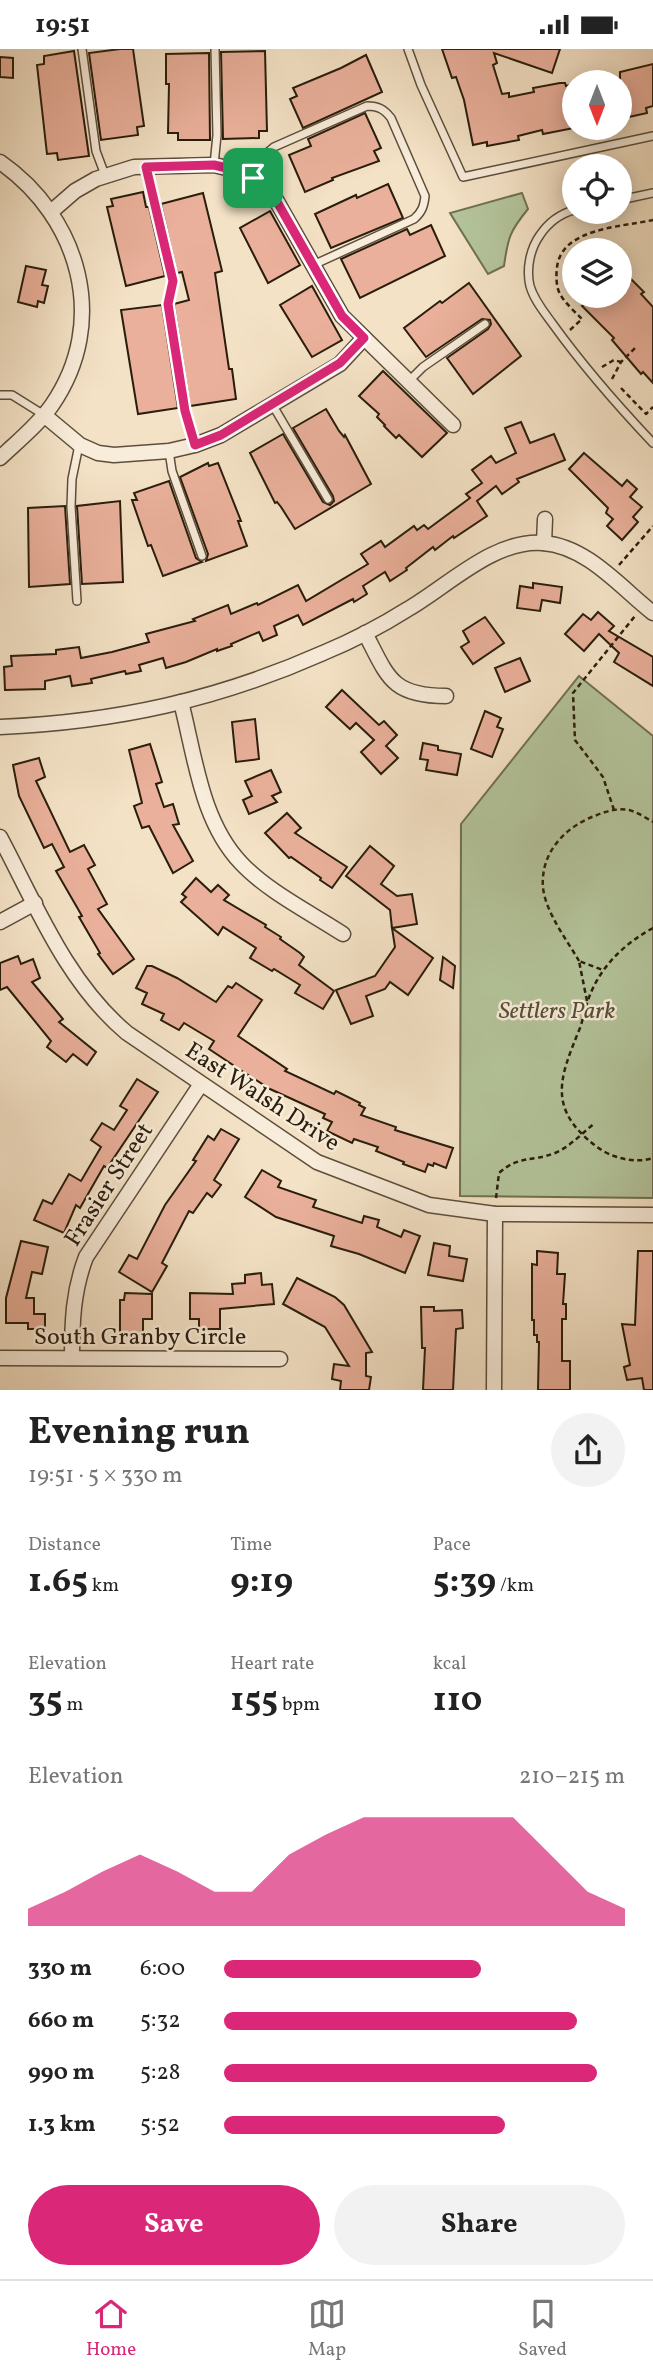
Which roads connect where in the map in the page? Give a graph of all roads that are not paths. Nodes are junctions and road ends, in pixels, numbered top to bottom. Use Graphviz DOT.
graph roads {
  1 [pos="82,49"];
  2 [pos="215,49"];
  3 [pos="408,49"];
  4 [pos="653,136"];
  5 [pos="0,162"];
  6 [pos="214,165"];
  7 [pos="146,167"];
  8 [pos="105,175"];
  9 [pos="253,178"];
  10 [pos="653,193"];
  11 [pos="632,197"];
  12 [pos="52,211"];
  13 [pos="562,216"];
  14 [pos="313,264"];
  15 [pos="485,324"];
  16 [pos="364,338"];
  17 [pos="408,381"];
  18 [pos="0,395"];
  19 [pos="272,404"];
  20 [pos="44,415"];
  21 [pos="453,425"];
  22 [pos="653,443"];
  23 [pos="79,445"];
  24 [pos="195,445"];
  25 [pos="169,451"];
  26 [pos="0,458"];
  27 [pos="328,499"];
  28 [pos="545,519"];
  29 [pos="544,543"];
  30 [pos="202,556"];
  31 [pos="78,601"];
  32 [pos="648,609"];
  33 [pos="365,633"];
  34 [pos="446,696"];
  35 [pos="181,702"];
  36 [pos="0,727"];
  37 [pos="0,837"];
  38 [pos="35,903"];
  39 [pos="0,922"];
  40 [pos="343,934"];
  41 [pos="201,1084"];
  42 [pos="495,1214"];
  43 [pos="653,1215"];
  44 [pos="0,1358"];
  45 [pos="72,1358"];
  46 [pos="280,1359"];
  47 [pos="495,1390"];
  1 -- 8 [label="lane"];
  2 -- 6 [label="lane"];
  3 -- 4 [label="lane"];
  5 -- 12 [label="street"];
  6 -- 7 [label="street"];
  6 -- 9 [label="street"];
  7 -- 8 [label="street"];
  7 -- 24 [label="lane"];
  8 -- 12 [label="street"];
  9 -- 14 [label="street"];
  9 -- 14 [label="lane"];
  10 -- 11 [label="lane"];
  12 -- 20 [label="street"];
  13 -- 22 [label="lane"];
  14 -- 16 [label="street"];
  15 -- 17 [label="lane"];
  16 -- 17 [label="street"];
  16 -- 19 [label="street"];
  17 -- 21 [label="street"];
  18 -- 20 [label="lane"];
  19 -- 24 [label="street"];
  19 -- 27 [label="lane"];
  20 -- 23 [label="street"];
  20 -- 26 [label="street"];
  23 -- 25 [label="street"];
  23 -- 31 [label="lane"];
  24 -- 25 [label="street"];
  25 -- 30 [label="lane"];
  28 -- 29 [label="street"];
  29 -- 32 [label="street"];
  29 -- 33 [label="street"];
  33 -- 34 [label="street"];
  33 -- 35 [label="street"];
  35 -- 36 [label="street"];
  35 -- 40 [label="street"];
  37 -- 38 [label="street, East Walsh Drive"];
  38 -- 39 [label="street"];
  38 -- 41 [label="street, East Walsh Drive"];
  41 -- 42 [label="street, East Walsh Drive"];
  41 -- 45 [label="street, Frasier Street"];
  42 -- 43 [label="street, East Walsh Drive"];
  42 -- 47 [label="street"];
  44 -- 45 [label="street, South Granby Circle"];
  45 -- 46 [label="street, South Granby Circle"];
}
